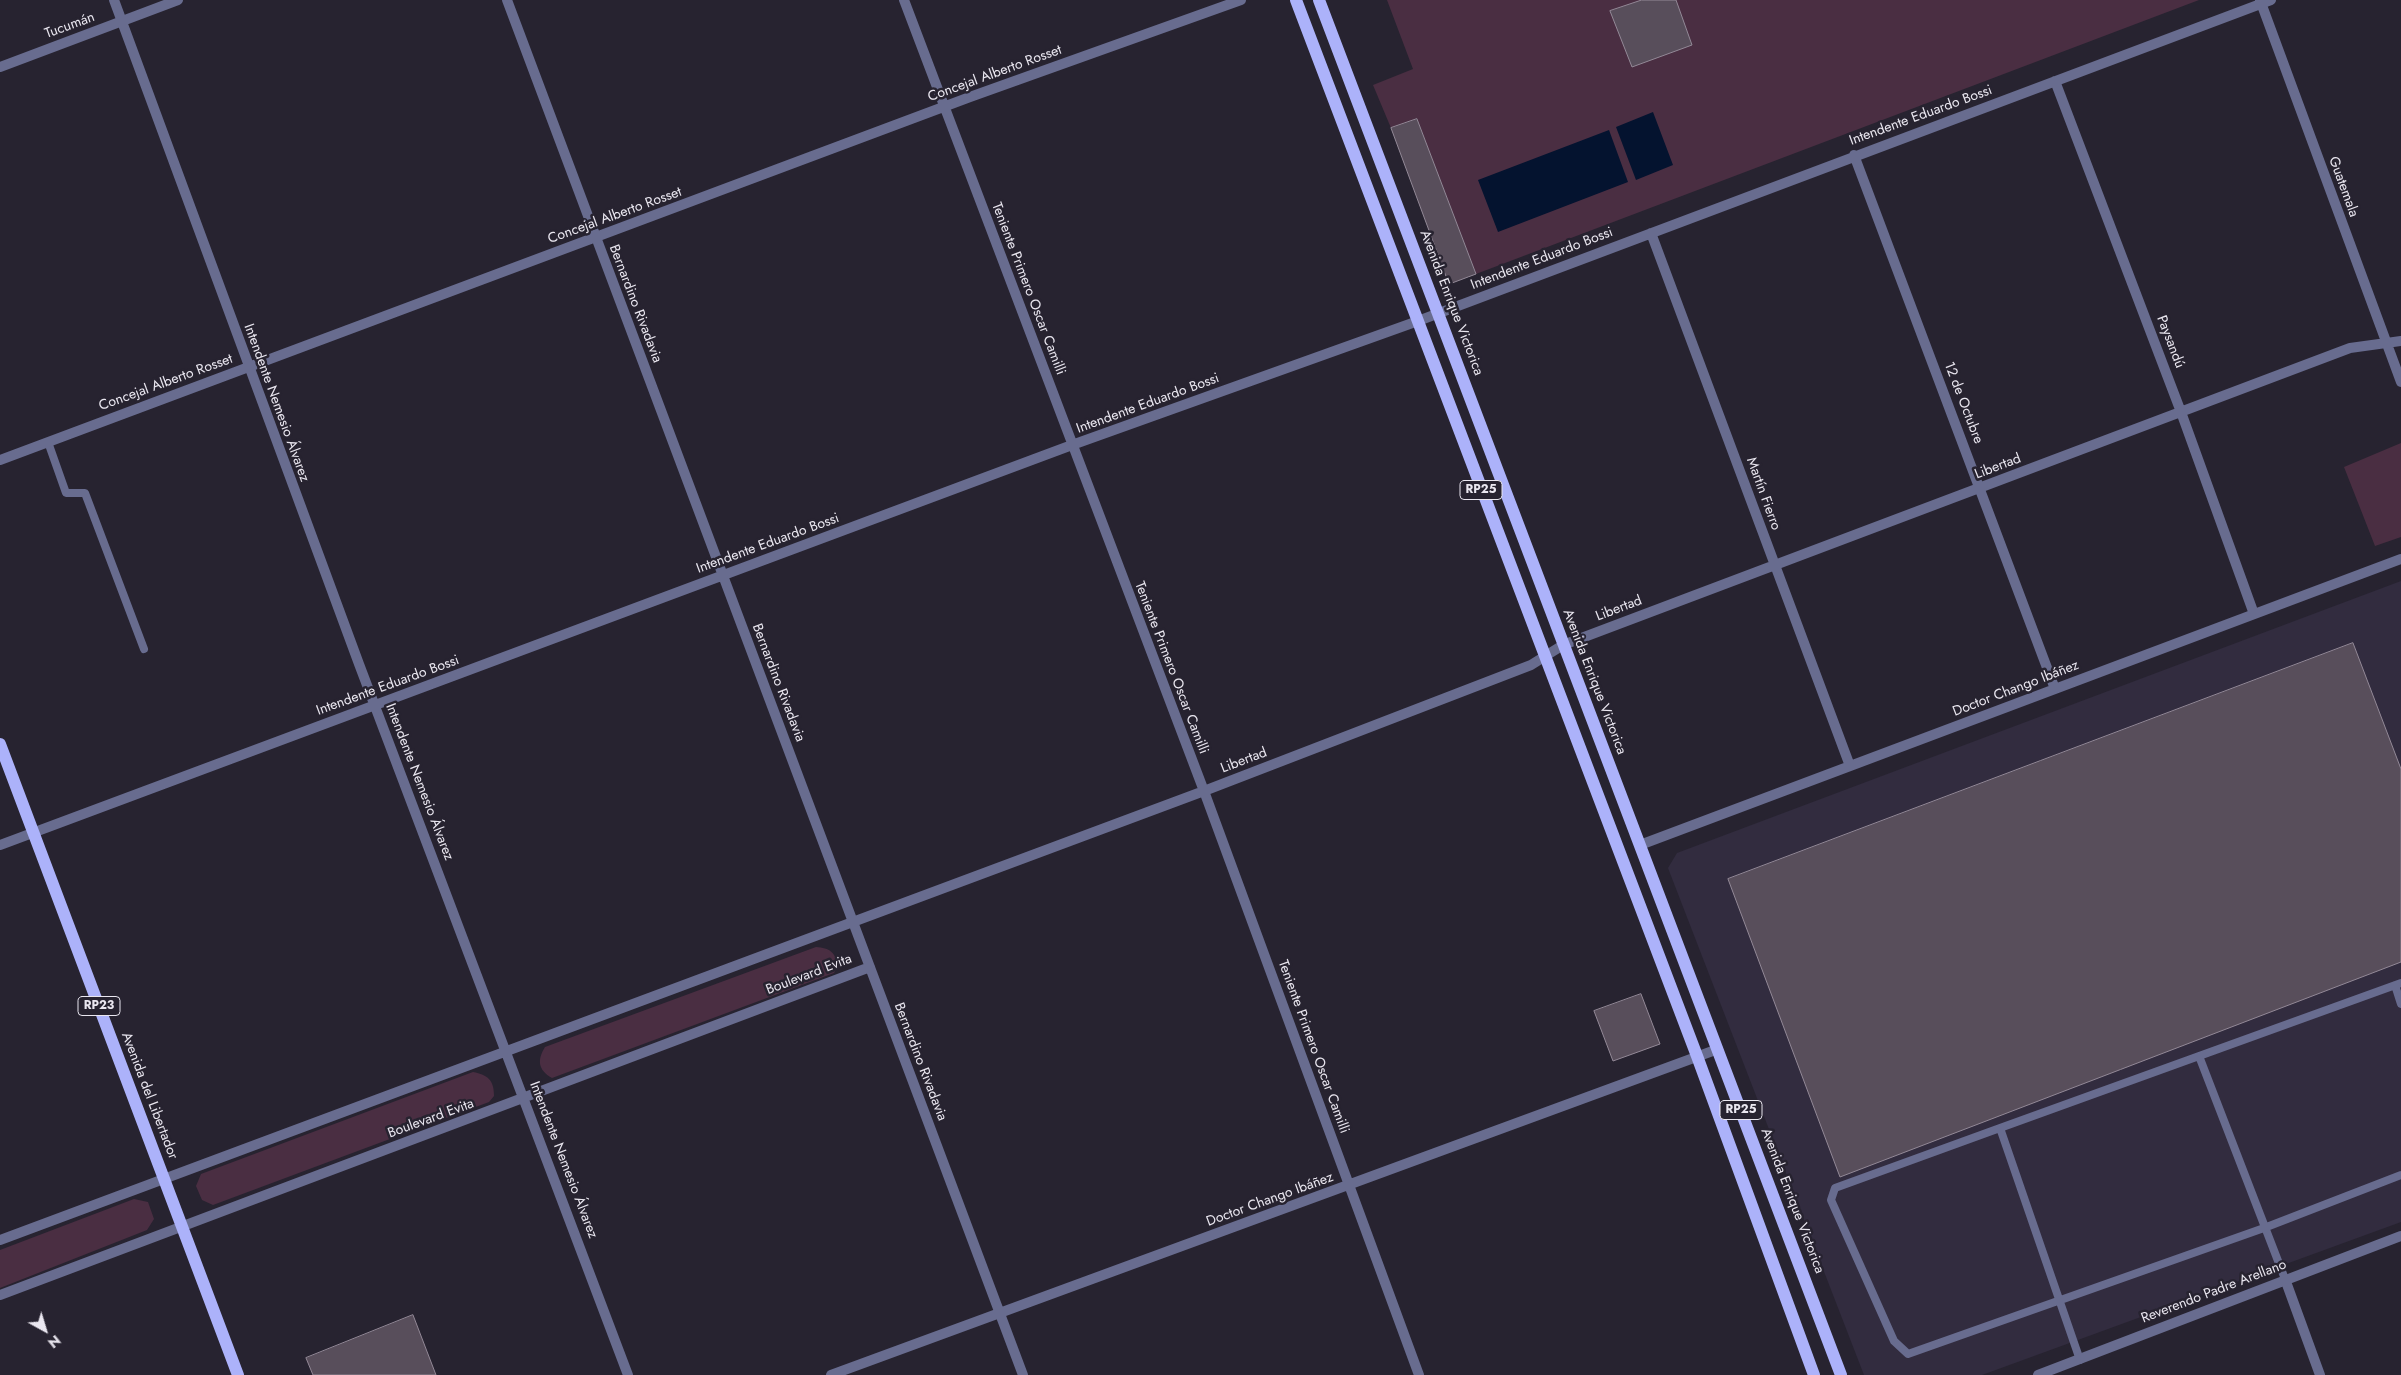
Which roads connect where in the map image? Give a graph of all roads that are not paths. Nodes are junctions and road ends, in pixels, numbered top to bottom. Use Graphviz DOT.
graph roads {
  1 [pos="114,0"];
  2 [pos="178,0"];
  3 [pos="507,0"];
  4 [pos="904,0"];
  5 [pos="1241,0"];
  6 [pos="1296,0"];
  7 [pos="1320,0"];
  8 [pos="2264,1"];
  9 [pos="122,21"];
  10 [pos="0,67"];
  11 [pos="2055,81"];
  12 [pos="945,107"];
  13 [pos="1854,155"];
  14 [pos="1651,232"];
  15 [pos="596,238"];
  16 [pos="1439,312"];
  17 [pos="1418,321"];
  18 [pos="2401,341"];
  19 [pos="2385,343"];
  20 [pos="248,367"];
  21 [pos="2401,382"];
  22 [pos="2182,412"];
  23 [pos="48,442"];
  24 [pos="1072,445"];
  25 [pos="0,460"];
  26 [pos="1980,488"];
  27 [pos="2401,559"];
  28 [pos="1775,565"];
  29 [pos="723,575"];
  30 [pos="2254,614"];
  31 [pos="1563,645"];
  32 [pos="144,649"];
  33 [pos="1544,658"];
  34 [pos="2055,689"];
  35 [pos="375,706"];
  36 [pos="0,744"];
  37 [pos="1850,766"];
  38 [pos="1204,791"];
  39 [pos="33,833"];
  40 [pos="0,845"];
  41 [pos="1640,845"];
  42 [pos="853,922"];
  43 [pos="870,967"];
  44 [pos="2398,984"];
  45 [pos="2401,1004"];
  46 [pos="1718,1049"];
  47 [pos="507,1052"];
  48 [pos="1697,1056"];
  49 [pos="2199,1056"];
  50 [pos="525,1098"];
  51 [pos="2000,1128"];
  52 [pos="2401,1175"];
  53 [pos="164,1179"];
  54 [pos="1349,1186"];
  55 [pos="182,1226"];
  56 [pos="2264,1228"];
  57 [pos="2401,1236"];
  58 [pos="0,1240"];
  59 [pos="2285,1279"];
  60 [pos="0,1295"];
  61 [pos="2060,1300"];
  62 [pos="1000,1314"];
  63 [pos="2080,1360"];
  64 [pos="238,1375"];
  65 [pos="628,1375"];
  66 [pos="831,1375"];
  67 [pos="1024,1375"];
  68 [pos="1419,1375"];
  69 [pos="1814,1375"];
  70 [pos="1841,1375"];
  71 [pos="2038,1375"];
  72 [pos="2320,1375"];
  1 -- 9 [label="street, Intendente Nemesio Álvarez"];
  2 -- 9 [label="street, Tucumán"];
  3 -- 15 [label="street, Bernardino Rivadavia"];
  4 -- 12 [label="street, Teniente Primero Oscar Camilli"];
  5 -- 12 [label="street, Concejal Alberto Rosset"];
  6 -- 17 [label="main road, RP25"];
  7 -- 16 [label="main road, Avenida Enrique Victorica / RP25"];
  8 -- 11 [label="street, Intendente Eduardo Bossi"];
  8 -- 19 [label="street, Guatemala"];
  9 -- 10 [label="street, Tucumán"];
  9 -- 20 [label="street, Intendente Nemesio Álvarez"];
  11 -- 13 [label="street, Intendente Eduardo Bossi"];
  11 -- 22 [label="street, Paysandú"];
  12 -- 15 [label="street, Concejal Alberto Rosset"];
  12 -- 24 [label="street, Teniente Primero Oscar Camilli"];
  13 -- 14 [label="street, Intendente Eduardo Bossi"];
  13 -- 26 [label="street, 12 de Octubre"];
  14 -- 16 [label="street, Intendente Eduardo Bossi"];
  14 -- 28 [label="street, Martín Fierro"];
  15 -- 20 [label="street, Concejal Alberto Rosset"];
  15 -- 29 [label="street, Bernardino Rivadavia"];
  16 -- 17 [label="street, Intendente Eduardo Bossi"];
  16 -- 31 [label="main road, Avenida Enrique Victorica / RP25"];
  17 -- 24 [label="street, Intendente Eduardo Bossi"];
  17 -- 33 [label="main road, RP25"];
  18 -- 19 [label="street, Libertad"];
  19 -- 21 [label="street, Guatemala"];
  19 -- 22 [label="street, Libertad"];
  20 -- 23 [label="street, Concejal Alberto Rosset"];
  20 -- 35 [label="street, Intendente Nemesio Álvarez"];
  22 -- 26 [label="street, Libertad"];
  22 -- 30 [label="street, Paysandú"];
  23 -- 25 [label="street, Concejal Alberto Rosset"];
  23 -- 32 [label="lane"];
  24 -- 29 [label="street, Intendente Eduardo Bossi"];
  24 -- 38 [label="street, Teniente Primero Oscar Camilli"];
  26 -- 28 [label="street, Libertad"];
  26 -- 34 [label="street, 12 de Octubre"];
  27 -- 30 [label="street, Doctor Chango Ibáñez"];
  28 -- 31 [label="street, Libertad"];
  28 -- 37 [label="street, Martín Fierro"];
  29 -- 35 [label="street, Intendente Eduardo Bossi"];
  29 -- 42 [label="street, Bernardino Rivadavia"];
  30 -- 34 [label="street, Doctor Chango Ibáñez"];
  31 -- 33 [label="street, Libertad"];
  31 -- 41 [label="main road, Avenida Enrique Victorica / RP25"];
  33 -- 38 [label="street, Libertad"];
  33 -- 48 [label="main road, RP25"];
  34 -- 37 [label="street, Doctor Chango Ibáñez"];
  35 -- 39 [label="street, Intendente Eduardo Bossi"];
  35 -- 47 [label="street, Intendente Nemesio Álvarez"];
  36 -- 39 [label="main road, Avenida del Libertador / RP23"];
  37 -- 41 [label="street, Doctor Chango Ibáñez"];
  38 -- 42 [label="street, Libertad"];
  38 -- 54 [label="street, Teniente Primero Oscar Camilli"];
  39 -- 40 [label="street, Intendente Eduardo Bossi"];
  39 -- 53 [label="main road, Avenida del Libertador / RP23"];
  41 -- 46 [label="main road, Avenida Enrique Victorica / RP25"];
  42 -- 43 [label="street, Bernardino Rivadavia"];
  42 -- 47 [label="street"];
  43 -- 50 [label="street, Boulevard Evita"];
  43 -- 62 [label="street, Bernardino Rivadavia"];
  44 -- 45 [label="lane"];
  44 -- 49 [label="lane"];
  46 -- 48 [label="street, Doctor Chango Ibáñez"];
  46 -- 70 [label="main road, Avenida Enrique Victorica / RP25"];
  47 -- 50 [label="street, Intendente Nemesio Álvarez"];
  47 -- 53 [label="street"];
  48 -- 54 [label="street, Doctor Chango Ibáñez"];
  48 -- 69 [label="main road, RP25"];
  49 -- 51 [label="lane"];
  49 -- 56 [label="lane"];
  50 -- 55 [label="street, Boulevard Evita"];
  50 -- 65 [label="street, Intendente Nemesio Álvarez"];
  51 -- 61 [label="lane"];
  51 -- 61 [label="lane"];
  52 -- 56 [label="lane"];
  53 -- 55 [label="main road, Avenida del Libertador / RP23"];
  53 -- 58 [label="street"];
  54 -- 62 [label="street, Doctor Chango Ibáñez"];
  54 -- 68 [label="street, Teniente Primero Oscar Camilli"];
  55 -- 60 [label="street, Boulevard Evita"];
  55 -- 64 [label="main road, Avenida del Libertador / RP23"];
  56 -- 59 [label="lane"];
  56 -- 61 [label="lane"];
  57 -- 59 [label="street, Reverendo Padre Arellano"];
  59 -- 63 [label="street, Reverendo Padre Arellano"];
  59 -- 72 [label="street"];
  61 -- 63 [label="lane"];
  62 -- 66 [label="street, Doctor Chango Ibáñez"];
  62 -- 67 [label="street, Bernardino Rivadavia"];
  63 -- 71 [label="street, Reverendo Padre Arellano"];
}
